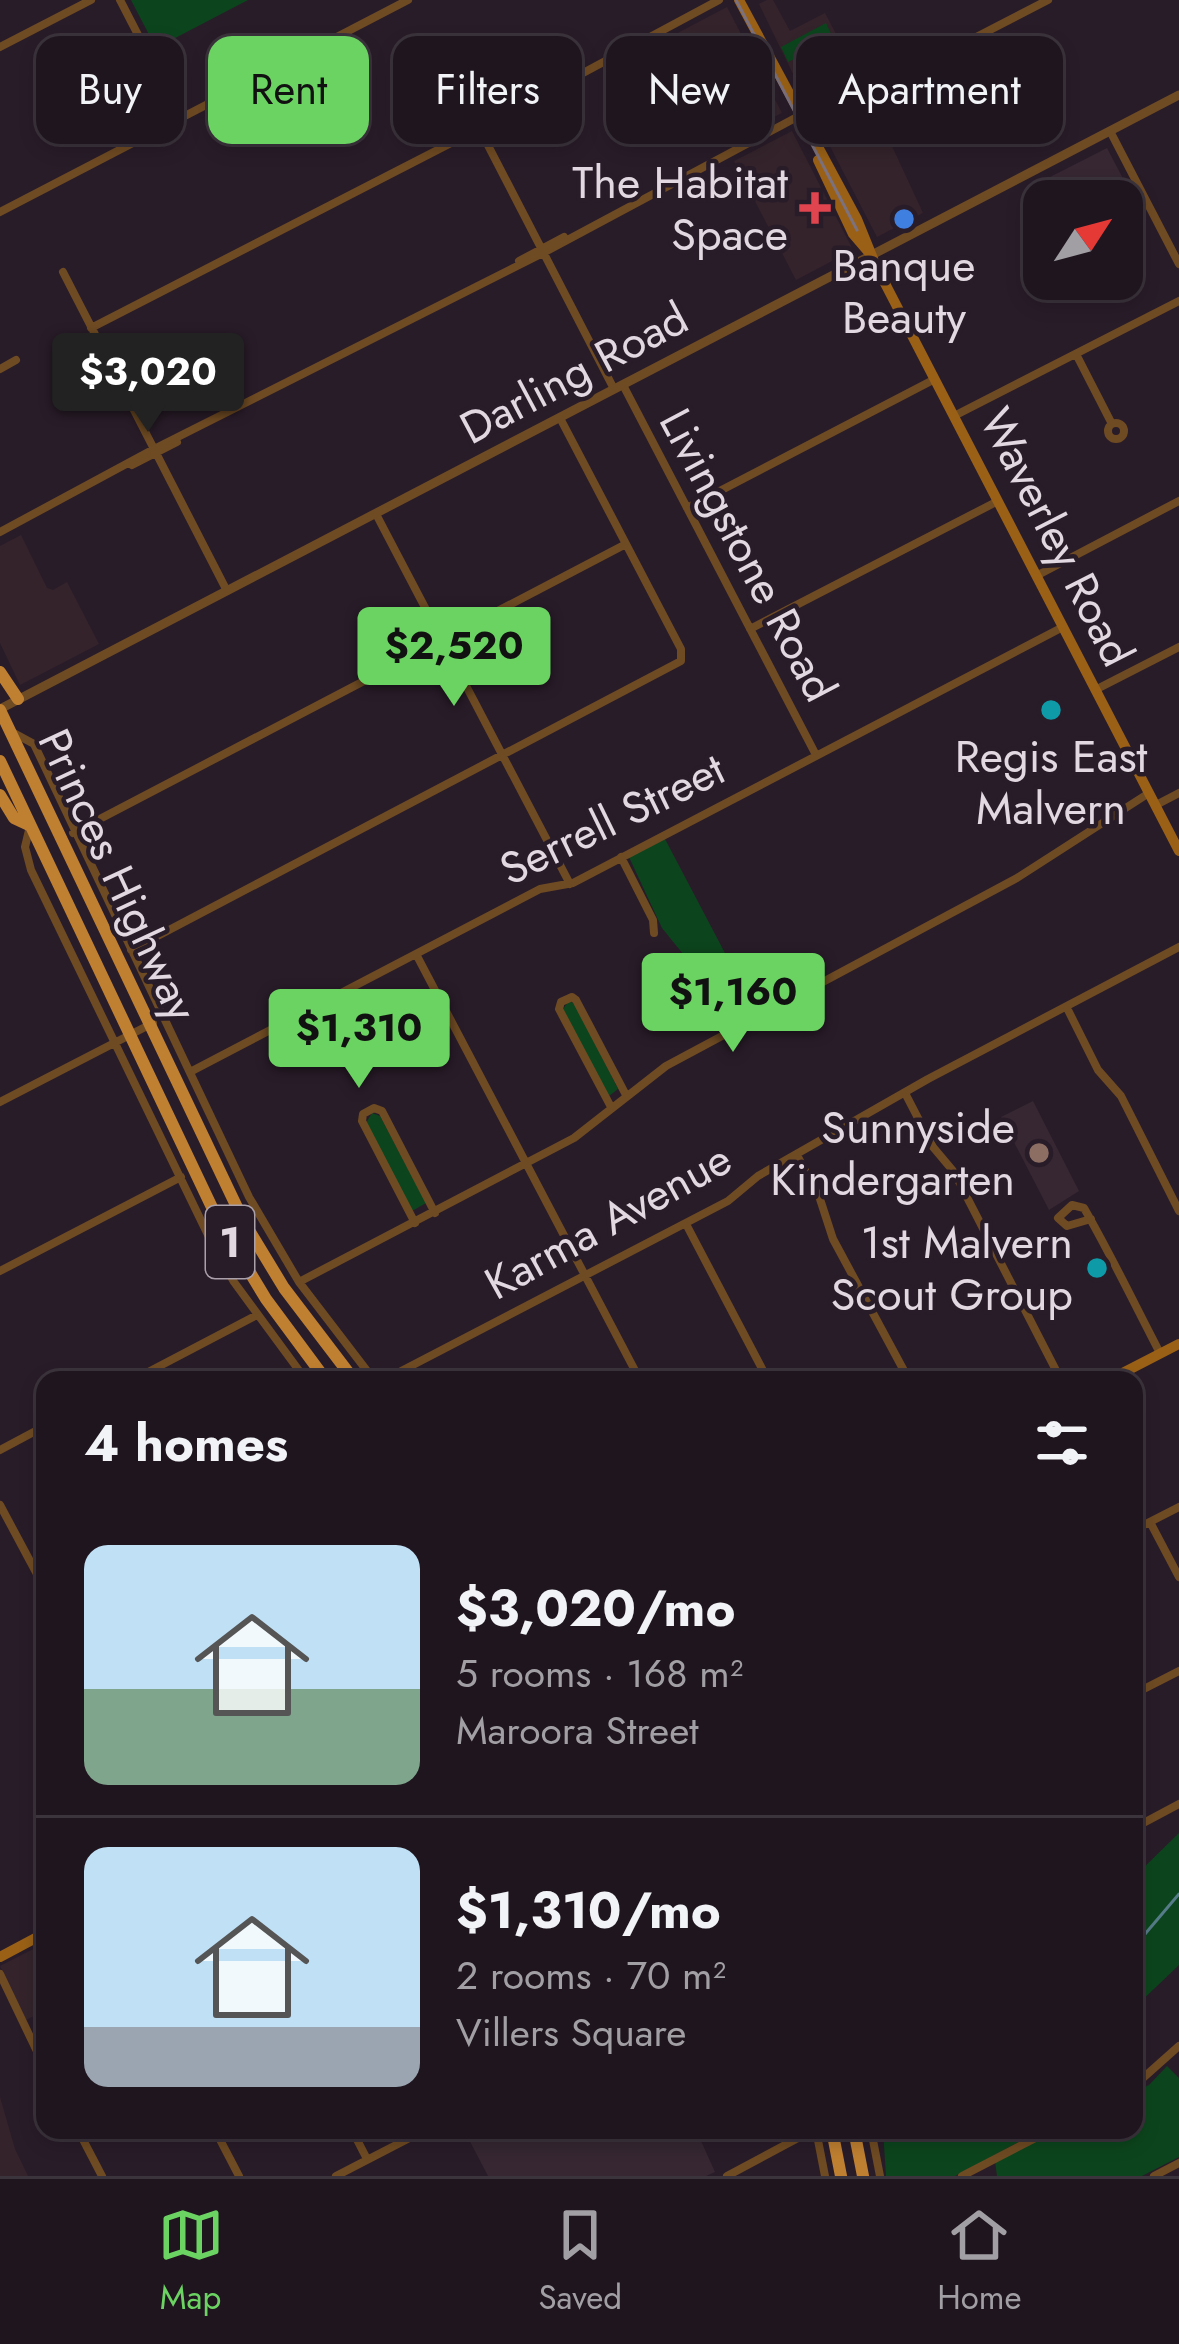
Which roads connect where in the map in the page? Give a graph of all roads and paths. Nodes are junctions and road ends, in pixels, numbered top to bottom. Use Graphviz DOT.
graph roads {
  1 [pos="92,0"];
  2 [pos="120,0"];
  3 [pos="408,0"];
  4 [pos="719,0"];
  5 [pos="739,0"];
  6 [pos="1048,0"];
  7 [pos="139,36"];
  8 [pos="978,36"];
  9 [pos="0,47"];
  10 [pos="582,72"];
  11 [pos="1179,95"];
  12 [pos="796,110"];
  13 [pos="184,116"];
  14 [pos="796,129"];
  15 [pos="1110,131"];
  16 [pos="131,144"];
  17 [pos="444,144"];
  18 [pos="487,144"];
  19 [pos="815,144"];
  20 [pos="0,212"];
  21 [pos="541,250"];
  22 [pos="871,255"];
  23 [pos="1179,264"];
  24 [pos="63,272"];
  25 [pos="1179,301"];
  26 [pos="91,328"];
  27 [pos="1076,354"];
  28 [pos="16,360"];
  29 [pos="0,369"];
  30 [pos="935,379"];
  31 [pos="618,387"];
  32 [pos="954,416"];
  33 [pos="560,418"];
  34 [pos="1112,424"];
  35 [pos="155,452"];
  36 [pos="998,500"];
  37 [pos="1179,501"];
  38 [pos="687,508"];
  39 [pos="376,514"];
  40 [pos="0,532"];
  41 [pos="626,544"];
  42 [pos="1036,576"];
  43 [pos="227,591"];
  44 [pos="1063,627"];
  45 [pos="750,629"];
  46 [pos="443,640"];
  47 [pos="1179,647"];
  48 [pos="0,672"];
  49 [pos="1095,690"];
  50 [pos="18,699"];
  51 [pos="0,710"];
  52 [pos="9,730"];
  53 [pos="503,755"];
  54 [pos="816,755"];
  55 [pos="0,761"];
  56 [pos="1149,793"];
  57 [pos="1179,794"];
  58 [pos="0,795"];
  59 [pos="1156,806"];
  60 [pos="30,826"];
  61 [pos="76,831"];
  62 [pos="61,838"];
  63 [pos="1179,851"];
  64 [pos="26,856"];
  65 [pos="621,857"];
  66 [pos="50,867"];
  67 [pos="570,884"];
  68 [pos="654,933"];
  69 [pos="1179,947"];
  70 [pos="131,950"];
  71 [pos="416,954"];
  72 [pos="1067,1008"];
  73 [pos="164,1018"];
  74 [pos="149,1024"];
  75 [pos="130,1034"];
  76 [pos="116,1041"];
  77 [pos="190,1072"];
  78 [pos="904,1093"];
  79 [pos="626,1095"];
  80 [pos="0,1102"];
  81 [pos="611,1107"];
  82 [pos="797,1155"];
  83 [pos="527,1163"];
  84 [pos="181,1177"];
  85 [pos="1179,1211"];
  86 [pos="435,1213"];
  87 [pos="1090,1219"];
  88 [pos="415,1223"];
  89 [pos="686,1224"];
  90 [pos="0,1271"];
  91 [pos="586,1276"];
  92 [pos="299,1282"];
  93 [pos="257,1315"];
  94 [pos="325,1344"];
  95 [pos="1179,1344"];
  96 [pos="1160,1353"];
  97 [pos="307,1356"];
  98 [pos="150,1371"];
  99 [pos="299,1371"];
  100 [pos="319,1371"];
  101 [pos="347,1371"];
  102 [pos="367,1371"];
  103 [pos="401,1371"];
  104 [pos="635,1371"];
  105 [pos="763,1371"];
  106 [pos="904,1371"];
  107 [pos="1056,1371"];
  108 [pos="1126,1371"];
  109 [pos="36,1431"];
  110 [pos="0,1450"];
  111 [pos="0,1505"];
  112 [pos="1179,1507"];
  113 [pos="1150,1522"];
  114 [pos="1143,1526"];
  115 [pos="36,1571"];
  116 [pos="1179,1577"];
  117 [pos="1179,1671"];
  118 [pos="1143,1689"];
  119 [pos="1179,1804"];
  120 [pos="1143,1823"];
  121 [pos="36,1938"];
  122 [pos="2,1952"];
  123 [pos="0,1974"];
  124 [pos="3,1988"];
  125 [pos="1179,2046"];
  126 [pos="36,2051"];
  127 [pos="1143,2078"];
  128 [pos="83,2139"];
  129 [pos="219,2139"];
  130 [pos="357,2139"];
  131 [pos="406,2139"];
  132 [pos="798,2139"];
  133 [pos="817,2139"];
  134 [pos="834,2139"];
  135 [pos="856,2139"];
  136 [pos="873,2139"];
  137 [pos="1034,2139"];
  138 [pos="367,2159"];
  139 [pos="1179,2163"];
  140 [pos="102,2176"];
  141 [pos="238,2176"];
  142 [pos="336,2176"];
  143 [pos="727,2176"];
  144 [pos="825,2176"];
  145 [pos="841,2176"];
  146 [pos="863,2176"];
  147 [pos="880,2176"];
  148 [pos="962,2176"];
  149 [pos="1154,2176"];
  1 -- 9 [label="street"];
  2 -- 7 [label="street"];
  3 -- 13 [label="street"];
  4 -- 10 [label="street"];
  5 -- 12 [label="main road, Waverley Road"];
  6 -- 8 [label="street"];
  11 -- 15 [label="street, Darling Road"];
  14 -- 21 [label="street"];
  15 -- 22 [label="street, Darling Road"];
  15 -- 23 [label="street"];
  16 -- 20 [label="street"];
  17 -- 26 [label="street"];
  18 -- 21 [label="street, Livingstone Road"];
  19 -- 22 [label="main road, Waverley Road"];
  21 -- 31 [label="street, Livingstone Road"];
  21 -- 35 [label="street"];
  22 -- 30 [label="main road, Waverley Road"];
  22 -- 31 [label="street, Darling Road"];
  24 -- 26 [label="street"];
  25 -- 27 [label="street"];
  26 -- 35 [label="street"];
  27 -- 32 [label="street"];
  27 -- 34 [label="street"];
  28 -- 29 [label="street"];
  30 -- 32 [label="main road, Waverley Road"];
  30 -- 38 [label="street"];
  31 -- 33 [label="street, Darling Road"];
  31 -- 38 [label="street, Livingstone Road"];
  32 -- 36 [label="main road, Waverley Road"];
  33 -- 39 [label="street, Darling Road"];
  33 -- 41 [label="street"];
  35 -- 40 [label="street"];
  35 -- 43 [label="street"];
  36 -- 42 [label="main road, Waverley Road"];
  36 -- 45 [label="street"];
  37 -- 42 [label="street"];
  38 -- 45 [label="street, Livingstone Road"];
  39 -- 43 [label="street, Darling Road"];
  39 -- 46 [label="street"];
  41 -- 46 [label="street"];
  41 -- 53 [label="street"];
  42 -- 44 [label="main road, Waverley Road"];
  43 -- 50 [label="street, Darling Road"];
  44 -- 49 [label="main road, Waverley Road"];
  44 -- 54 [label="street, Serrell Street"];
  45 -- 54 [label="street, Livingstone Road"];
  46 -- 53 [label="street"];
  46 -- 61 [label="street"];
  47 -- 49 [label="street"];
  48 -- 50 [label="highway"];
  49 -- 56 [label="main road, Waverley Road"];
  50 -- 51 [label="street, Darling Road"];
  51 -- 52 [label="highway, Princes Highway / 1"];
  52 -- 61 [label="street"];
  52 -- 62 [label="highway, Princes Highway / 1"];
  53 -- 67 [label="street"];
  53 -- 70 [label="street"];
  54 -- 65 [label="street, Serrell Street"];
  55 -- 60 [label="highway, Princes Highway / 1"];
  56 -- 59 [label="main road, Waverley Road"];
  56 -- 79 [label="street"];
  57 -- 59 [label="street"];
  58 -- 60 [label="highway"];
  59 -- 63 [label="main road, Waverley Road"];
  60 -- 64 [label="street"];
  60 -- 66 [label="highway, Princes Highway / 1"];
  61 -- 62 [label="street"];
  61 -- 70 [label="street"];
  62 -- 74 [label="highway, Princes Highway / 1"];
  64 -- 66 [label="street"];
  64 -- 76 [label="street"];
  65 -- 67 [label="street, Serrell Street"];
  65 -- 68 [label="street"];
  66 -- 75 [label="highway, Princes Highway / 1"];
  67 -- 71 [label="street, Serrell Street"];
  69 -- 72 [label="street, Karma Avenue"];
  70 -- 73 [label="street"];
  71 -- 77 [label="street, Serrell Street"];
  71 -- 83 [label="street"];
  72 -- 78 [label="street, Karma Avenue"];
  72 -- 85 [label="street"];
  73 -- 74 [label="street"];
  73 -- 77 [label="street"];
  74 -- 75 [label="street"];
  74 -- 94 [label="highway, Princes Highway / 1"];
  75 -- 76 [label="street"];
  75 -- 97 [label="highway, Princes Highway / 1"];
  76 -- 80 [label="street"];
  76 -- 84 [label="street"];
  77 -- 92 [label="street"];
  78 -- 82 [label="street, Karma Avenue"];
  78 -- 107 [label="street"];
  79 -- 81 [label="street"];
  79 -- 81 [label="street"];
  81 -- 83 [label="street"];
  82 -- 89 [label="street, Karma Avenue"];
  82 -- 106 [label="street"];
  83 -- 86 [label="street"];
  83 -- 91 [label="street"];
  84 -- 90 [label="street"];
  84 -- 93 [label="street"];
  86 -- 88 [label="street"];
  86 -- 88 [label="street"];
  87 -- 96 [label="street"];
  88 -- 92 [label="street"];
  89 -- 91 [label="street, Karma Avenue"];
  89 -- 105 [label="street"];
  91 -- 103 [label="street, Karma Avenue"];
  91 -- 104 [label="street"];
  92 -- 102 [label="street"];
  93 -- 98 [label="street"];
  93 -- 99 [label="street"];
  94 -- 97 [label="highway"];
  94 -- 101 [label="highway, Princes Highway / 1"];
  95 -- 96 [label="main road"];
  96 -- 108 [label="main road"];
  97 -- 100 [label="highway, Princes Highway / 1"];
  109 -- 110 [label="street"];
  111 -- 115 [label="street"];
  112 -- 113 [label="street"];
  113 -- 114 [label="street"];
  113 -- 116 [label="street"];
  117 -- 118 [label="street"];
  119 -- 120 [label="street"];
  121 -- 122 [label="main road"];
  123 -- 124 [label="street"];
  124 -- 126 [label="street"];
  125 -- 127 [label="street"];
  128 -- 140 [label="street"];
  129 -- 141 [label="street"];
  130 -- 138 [label="street"];
  131 -- 138 [label="street"];
  132 -- 143 [label="street"];
  133 -- 144 [label="street"];
  134 -- 145 [label="highway"];
  135 -- 146 [label="highway"];
  136 -- 147 [label="street"];
  137 -- 148 [label="street"];
  138 -- 142 [label="street"];
  139 -- 149 [label="street"];
}
